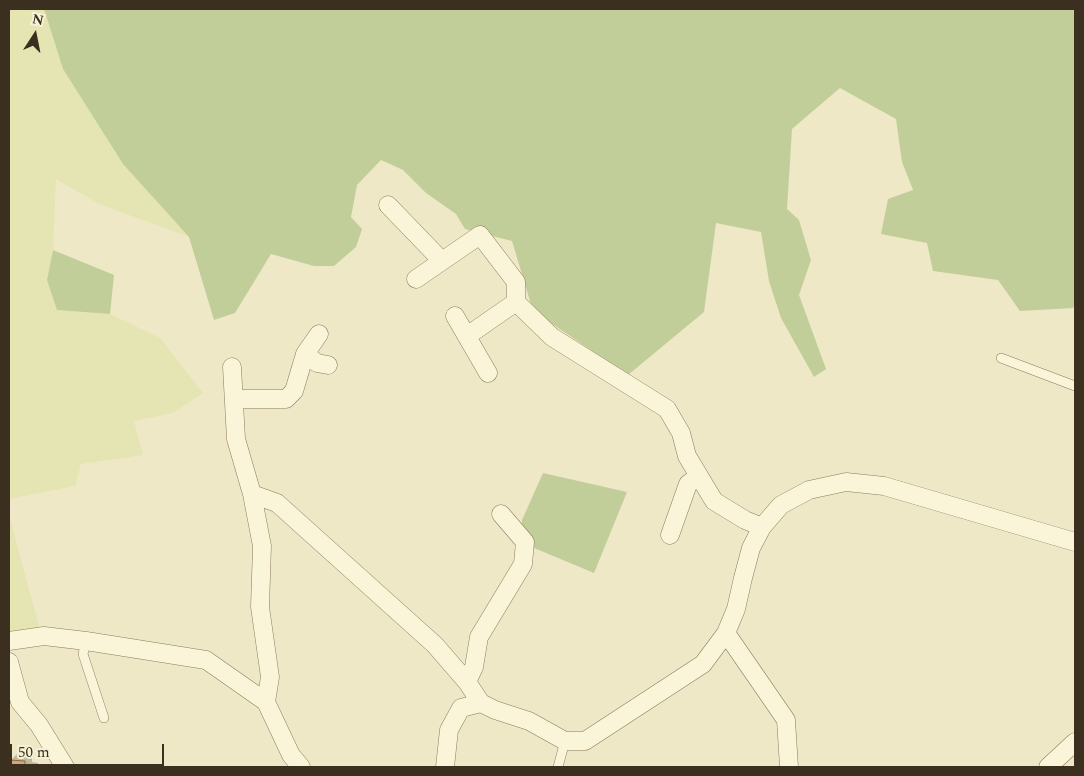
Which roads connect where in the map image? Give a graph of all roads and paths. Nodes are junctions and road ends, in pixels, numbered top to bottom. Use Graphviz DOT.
graph roads {
  1 [pos="388,205"];
  2 [pos="442,261"];
  3 [pos="416,279"];
  4 [pos="516,302"];
  5 [pos="455,316"];
  6 [pos="319,334"];
  7 [pos="466,336"];
  8 [pos="304,354"];
  9 [pos="1001,358"];
  10 [pos="328,365"];
  11 [pos="232,367"];
  12 [pos="488,373"];
  13 [pos="1075,386"];
  14 [pos="234,398"];
  15 [pos="699,476"];
  16 [pos="252,494"];
  17 [pos="501,514"];
  18 [pos="762,527"];
  19 [pos="670,535"];
  20 [pos="1075,542"];
  21 [pos="726,633"];
  22 [pos="9,641"];
  23 [pos="86,641"];
  24 [pos="9,662"];
  25 [pos="467,682"];
  26 [pos="266,702"];
  27 [pos="481,703"];
  28 [pos="104,718"];
  29 [pos="565,741"];
  30 [pos="1075,742"];
  31 [pos="65,767"];
  32 [pos="300,767"];
  33 [pos="445,767"];
  34 [pos="558,767"];
  35 [pos="789,767"];
  36 [pos="1048,767"];
  1 -- 2 [label="street"];
  2 -- 3 [label="street"];
  2 -- 4 [label="street"];
  4 -- 7 [label="street"];
  4 -- 15 [label="street"];
  5 -- 7 [label="street"];
  6 -- 8 [label="street"];
  7 -- 12 [label="street"];
  8 -- 10 [label="street"];
  8 -- 14 [label="street"];
  9 -- 13 [label="lane"];
  11 -- 14 [label="street"];
  14 -- 16 [label="street"];
  15 -- 18 [label="street"];
  15 -- 19 [label="street"];
  16 -- 25 [label="street"];
  16 -- 26 [label="street"];
  17 -- 25 [label="street"];
  18 -- 20 [label="street"];
  18 -- 21 [label="street"];
  21 -- 29 [label="street"];
  21 -- 35 [label="street"];
  22 -- 23 [label="street"];
  23 -- 26 [label="street"];
  23 -- 28 [label="lane"];
  24 -- 31 [label="street"];
  25 -- 27 [label="street"];
  26 -- 32 [label="street"];
  27 -- 29 [label="street"];
  27 -- 33 [label="street"];
  29 -- 34 [label="lane"];
  30 -- 36 [label="street"];
}
